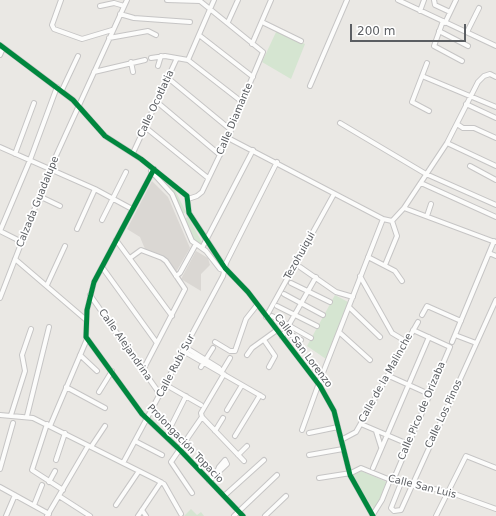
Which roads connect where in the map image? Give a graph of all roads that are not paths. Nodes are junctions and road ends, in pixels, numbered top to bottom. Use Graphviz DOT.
graph roads {
  1 [pos="61,0"];
  2 [pos="127,0"];
  3 [pos="167,0"];
  4 [pos="214,0"];
  5 [pos="238,0"];
  6 [pos="271,0"];
  7 [pos="347,0"];
  8 [pos="398,0"];
  9 [pos="424,0"];
  10 [pos="456,0"];
  11 [pos="434,2"];
  12 [pos="100,6"];
  13 [pos="124,6"];
  14 [pos="479,8"];
  15 [pos="210,9"];
  16 [pos="420,11"];
  17 [pos="450,12"];
  18 [pos="120,14"];
  19 [pos="190,22"];
  20 [pos="228,22"];
  21 [pos="262,22"];
  22 [pos="444,22"];
  23 [pos="112,30"];
  24 [pos="439,31"];
  25 [pos="467,32"];
  26 [pos="156,35"];
  27 [pos="199,35"];
  28 [pos="109,38"];
  29 [pos="302,41"];
  30 [pos="252,44"];
  31 [pos="2,46"];
  32 [pos="468,46"];
  33 [pos="496,46"];
  34 [pos="0,55"];
  35 [pos="78,56"];
  36 [pos="161,56"];
  37 [pos="151,58"];
  38 [pos="177,58"];
  39 [pos="145,60"];
  40 [pos="188,60"];
  41 [pos="462,61"];
  42 [pos="131,62"];
  43 [pos="427,63"];
  44 [pos="158,66"];
  45 [pos="94,72"];
  46 [pos="133,72"];
  47 [pos="422,76"];
  48 [pos="253,77"];
  49 [pos="496,77"];
  50 [pos="168,78"];
  51 [pos="310,86"];
  52 [pos="57,87"];
  53 [pos="62,90"];
  54 [pos="470,95"];
  55 [pos="157,102"];
  56 [pos="242,102"];
  57 [pos="34,103"];
  58 [pos="466,104"];
  59 [pos="78,106"];
  60 [pos="496,107"];
  61 [pos="430,111"];
  62 [pos="496,118"];
  63 [pos="340,123"];
  64 [pos="457,124"];
  65 [pos="145,127"];
  66 [pos="231,130"];
  67 [pos="228,138"];
  68 [pos="496,138"];
  69 [pos="447,143"];
  70 [pos="0,147"];
  71 [pos="253,150"];
  72 [pos="133,153"];
  73 [pos="15,154"];
  74 [pos="220,155"];
  75 [pos="30,160"];
  76 [pos="276,162"];
  77 [pos="470,166"];
  78 [pos="496,166"];
  79 [pos="50,169"];
  80 [pos="153,170"];
  81 [pos="126,172"];
  82 [pos="426,174"];
  83 [pos="208,178"];
  84 [pos="496,180"];
  85 [pos="421,182"];
  86 [pos="95,189"];
  87 [pos="334,194"];
  88 [pos="39,196"];
  89 [pos="113,198"];
  90 [pos="188,199"];
  91 [pos="431,204"];
  92 [pos="496,205"];
  93 [pos="60,206"];
  94 [pos="132,208"];
  95 [pos="404,208"];
  96 [pos="189,213"];
  97 [pos="182,216"];
  98 [pos="427,216"];
  99 [pos="496,217"];
  100 [pos="383,219"];
  101 [pos="102,220"];
  102 [pos="392,221"];
  103 [pos="77,229"];
  104 [pos="0,231"];
  105 [pos="116,240"];
  106 [pos="206,240"];
  107 [pos="22,242"];
  108 [pos="495,242"];
  109 [pos="196,244"];
  110 [pos="65,246"];
  111 [pos="202,248"];
  112 [pos="489,253"];
  113 [pos="496,256"];
  114 [pos="368,257"];
  115 [pos="130,258"];
  116 [pos="15,259"];
  117 [pos="385,265"];
  118 [pos="102,267"];
  119 [pos="300,267"];
  120 [pos="226,270"];
  121 [pos="176,276"];
  122 [pos="360,276"];
  123 [pos="316,277"];
  124 [pos="402,281"];
  125 [pos="291,283"];
  126 [pos="47,285"];
  127 [pos="309,291"];
  128 [pos="284,294"];
  129 [pos="90,295"];
  130 [pos="353,297"];
  131 [pos="0,298"];
  132 [pos="496,300"];
  133 [pos="330,302"];
  134 [pos="302,303"];
  135 [pos="257,305"];
  136 [pos="277,306"];
  137 [pos="349,307"];
  138 [pos="296,315"];
  139 [pos="323,315"];
  140 [pos="422,315"];
  141 [pos="172,316"];
  142 [pos="272,316"];
  143 [pos="266,317"];
  144 [pos="86,319"];
  145 [pos="461,321"];
  146 [pos="418,322"];
  147 [pos="289,325"];
  148 [pos="317,326"];
  149 [pos="49,327"];
  150 [pos="31,329"];
  151 [pos="277,330"];
  152 [pos="413,330"];
  153 [pos="286,332"];
  154 [pos="339,332"];
  155 [pos="454,336"];
  156 [pos="282,337"];
  157 [pos="380,337"];
  158 [pos="311,338"];
  159 [pos="430,338"];
  160 [pos="87,339"];
  161 [pos="264,340"];
  162 [pos="301,340"];
  163 [pos="215,342"];
  164 [pos="407,342"];
  165 [pos="452,342"];
  166 [pos="157,343"];
  167 [pos="476,343"];
  168 [pos="213,348"];
  169 [pos="184,349"];
  170 [pos="80,355"];
  171 [pos="247,355"];
  172 [pos="230,358"];
  173 [pos="370,360"];
  174 [pos="204,363"];
  175 [pos="269,367"];
  176 [pos="143,370"];
  177 [pos="97,371"];
  178 [pos="112,371"];
  179 [pos="222,373"];
  180 [pos="388,376"];
  181 [pos="319,383"];
  182 [pos="166,385"];
  183 [pos="242,385"];
  184 [pos="408,385"];
  185 [pos="66,387"];
  186 [pos="99,392"];
  187 [pos="161,393"];
  188 [pos="429,394"];
  189 [pos="186,396"];
  190 [pos="201,404"];
  191 [pos="105,408"];
  192 [pos="227,410"];
  193 [pos="0,415"];
  194 [pos="11,416"];
  195 [pos="27,416"];
  196 [pos="202,417"];
  197 [pos="223,418"];
  198 [pos="148,419"];
  199 [pos="12,423"];
  200 [pos="361,424"];
  201 [pos="49,425"];
  202 [pos="105,426"];
  203 [pos="171,426"];
  204 [pos="338,427"];
  205 [pos="302,430"];
  206 [pos="215,431"];
  207 [pos="376,431"];
  208 [pos="64,433"];
  209 [pos="309,433"];
  210 [pos="386,435"];
  211 [pos="235,436"];
  212 [pos="341,440"];
  213 [pos="135,441"];
  214 [pos="408,444"];
  215 [pos="248,446"];
  216 [pos="90,447"];
  217 [pos="381,447"];
  218 [pos="343,449"];
  219 [pos="180,450"];
  220 [pos="162,455"];
  221 [pos="238,455"];
  222 [pos="309,455"];
  223 [pos="56,460"];
  224 [pos="264,460"];
  225 [pos="244,461"];
  226 [pos="123,463"];
  227 [pos="373,468"];
  228 [pos="496,468"];
  229 [pos="0,470"];
  230 [pos="55,471"];
  231 [pos="139,471"];
  232 [pos="349,472"];
  233 [pos="216,474"];
  234 [pos="277,475"];
  235 [pos="395,476"];
  236 [pos="319,478"];
  237 [pos="390,480"];
  238 [pos="209,481"];
  239 [pos="50,482"];
  240 [pos="160,482"];
  241 [pos="401,483"];
  242 [pos="412,484"];
  243 [pos="42,485"];
  244 [pos="0,487"];
  245 [pos="62,490"];
  246 [pos="449,492"];
  247 [pos="192,493"];
  248 [pos="15,495"];
  249 [pos="59,496"];
  250 [pos="224,496"];
  251 [pos="286,496"];
  252 [pos="34,505"];
  253 [pos="116,506"];
  254 [pos="496,509"];
  255 [pos="142,510"];
  256 [pos="239,512"];
  257 [pos="181,514"];
  258 [pos="48,515"];
  259 [pos="6,516"];
  260 [pos="90,516"];
  261 [pos="138,516"];
  262 [pos="146,516"];
  263 [pos="234,516"];
  264 [pos="243,516"];
  265 [pos="265,516"];
  266 [pos="372,516"];
  267 [pos="436,516"];
  1 -- 23 [label="street"];
  2 -- 13 [label="street, Calzada Guadalupe"];
  3 -- 15 [label="street"];
  4 -- 15 [label="street"];
  5 -- 20 [label="street"];
  6 -- 21 [label="street"];
  7 -- 51 [label="street"];
  8 -- 16 [label="street"];
  9 -- 16 [label="street"];
  10 -- 17 [label="street"];
  11 -- 17 [label="street"];
  12 -- 13 [label="street"];
  13 -- 18 [label="street, Calzada Guadalupe"];
  14 -- 25 [label="street"];
  15 -- 20 [label="street"];
  15 -- 27 [label="street"];
  16 -- 22 [label="street"];
  17 -- 22 [label="street"];
  18 -- 19 [label="street"];
  18 -- 23 [label="street, Calzada Guadalupe"];
  20 -- 30 [label="street"];
  21 -- 29 [label="street"];
  21 -- 30 [label="street"];
  22 -- 24 [label="street"];
  22 -- 25 [label="street"];
  23 -- 28 [label="street, Calzada Guadalupe"];
  24 -- 32 [label="street"];
  24 -- 41 [label="street"];
  25 -- 33 [label="street"];
  26 -- 28 [label="street"];
  27 -- 40 [label="street"];
  27 -- 48 [label="street"];
  28 -- 45 [label="street, Calzada Guadalupe"];
  30 -- 48 [label="street, Calle Diamante"];
  31 -- 34 [label="street"];
  31 -- 52 [label="street"];
  35 -- 53 [label="street"];
  36 -- 37 [label="street"];
  36 -- 38 [label="street"];
  36 -- 44 [label="street"];
  38 -- 40 [label="street, Calle Ocotlatia"];
  38 -- 50 [label="street, Calle Ocotlatia"];
  39 -- 42 [label="street"];
  40 -- 56 [label="street"];
  42 -- 45 [label="street"];
  42 -- 46 [label="street"];
  43 -- 47 [label="street"];
  45 -- 59 [label="street, Calzada Guadalupe"];
  47 -- 54 [label="street"];
  47 -- 61 [label="street"];
  48 -- 56 [label="street, Calle Diamante"];
  49 -- 54 [label="street"];
  50 -- 55 [label="street, Calle Ocotlatia"];
  50 -- 66 [label="street"];
  52 -- 53 [label="street"];
  52 -- 75 [label="street"];
  53 -- 59 [label="street"];
  54 -- 58 [label="street"];
  54 -- 60 [label="street"];
  55 -- 65 [label="street, Calle Ocotlatia"];
  55 -- 74 [label="street"];
  56 -- 66 [label="street, Calle Diamante"];
  57 -- 73 [label="street"];
  58 -- 62 [label="street"];
  58 -- 64 [label="street"];
  59 -- 72 [label="street"];
  59 -- 79 [label="street, Calzada Guadalupe"];
  63 -- 82 [label="street"];
  64 -- 68 [label="street"];
  64 -- 69 [label="street"];
  65 -- 72 [label="street, Calle Ocotlatia"];
  65 -- 83 [label="street"];
  66 -- 67 [label="street, Calle Diamante"];
  67 -- 71 [label="street"];
  67 -- 74 [label="street, Calle Diamante"];
  69 -- 78 [label="street"];
  69 -- 82 [label="street"];
  70 -- 73 [label="street"];
  71 -- 76 [label="street"];
  71 -- 106 [label="street"];
  72 -- 80 [label="street"];
  73 -- 75 [label="street"];
  74 -- 83 [label="street, Calle Diamante"];
  75 -- 79 [label="street"];
  75 -- 104 [label="street"];
  76 -- 87 [label="street"];
  76 -- 120 [label="street, Calle Rubí Sur"];
  77 -- 84 [label="street"];
  79 -- 86 [label="street"];
  79 -- 88 [label="street, Calzada Guadalupe"];
  80 -- 90 [label="street"];
  80 -- 94 [label="street"];
  80 -- 97 [label="street"];
  81 -- 89 [label="street"];
  82 -- 85 [label="street"];
  82 -- 92 [label="street"];
  83 -- 90 [label="street, Calle Diamante"];
  85 -- 95 [label="street"];
  85 -- 99 [label="street"];
  86 -- 89 [label="street"];
  86 -- 103 [label="street"];
  87 -- 100 [label="street"];
  87 -- 143 [label="street, Tezohuiqui"];
  88 -- 93 [label="street"];
  88 -- 107 [label="street, Calzada Guadalupe"];
  89 -- 94 [label="street"];
  89 -- 101 [label="street"];
  90 -- 96 [label="street"];
  91 -- 98 [label="street"];
  94 -- 105 [label="street"];
  95 -- 98 [label="street"];
  95 -- 102 [label="street"];
  96 -- 97 [label="street"];
  96 -- 106 [label="street"];
  97 -- 109 [label="street"];
  98 -- 108 [label="street"];
  100 -- 102 [label="street"];
  100 -- 114 [label="street"];
  102 -- 117 [label="street"];
  104 -- 107 [label="street"];
  105 -- 115 [label="street"];
  105 -- 118 [label="street"];
  106 -- 111 [label="street"];
  106 -- 120 [label="street"];
  107 -- 116 [label="street, Calzada Guadalupe"];
  108 -- 112 [label="street"];
  109 -- 111 [label="street"];
  109 -- 121 [label="street"];
  110 -- 126 [label="street"];
  111 -- 120 [label="street"];
  112 -- 113 [label="street"];
  112 -- 145 [label="street"];
  114 -- 117 [label="street"];
  114 -- 122 [label="street"];
  115 -- 121 [label="street"];
  115 -- 141 [label="street"];
  116 -- 126 [label="street"];
  116 -- 131 [label="street, Calzada Guadalupe"];
  117 -- 124 [label="street"];
  118 -- 129 [label="street"];
  118 -- 166 [label="street"];
  119 -- 123 [label="street"];
  120 -- 135 [label="street, Calle San Lorenzo"];
  120 -- 169 [label="street, Calle Rubí Sur"];
  121 -- 141 [label="street"];
  122 -- 130 [label="street"];
  122 -- 164 [label="street"];
  123 -- 127 [label="street"];
  123 -- 130 [label="street"];
  125 -- 127 [label="street"];
  126 -- 144 [label="street"];
  127 -- 133 [label="street"];
  127 -- 134 [label="street"];
  128 -- 134 [label="street"];
  129 -- 144 [label="street"];
  129 -- 176 [label="street, Calle Alejandrina"];
  130 -- 137 [label="street"];
  132 -- 167 [label="street, Calle Los Pinos"];
  134 -- 138 [label="street"];
  134 -- 139 [label="street"];
  135 -- 143 [label="street, Calle San Lorenzo"];
  135 -- 163 [label="street"];
  136 -- 138 [label="street"];
  137 -- 154 [label="street"];
  137 -- 157 [label="street"];
  138 -- 147 [label="street"];
  138 -- 148 [label="street"];
  140 -- 145 [label="street"];
  141 -- 166 [label="street"];
  142 -- 147 [label="street"];
  143 -- 151 [label="street, Calle San Lorenzo"];
  144 -- 160 [label="street"];
  145 -- 155 [label="street"];
  146 -- 152 [label="street, Calle de la Malinche"];
  147 -- 153 [label="street"];
  147 -- 158 [label="street"];
  149 -- 195 [label="street"];
  150 -- 194 [label="street"];
  151 -- 156 [label="street, Calle San Lorenzo"];
  151 -- 161 [label="street"];
  152 -- 159 [label="street"];
  152 -- 164 [label="street, Calle de la Malinche"];
  153 -- 156 [label="street"];
  153 -- 162 [label="street"];
  154 -- 173 [label="street"];
  154 -- 181 [label="street"];
  155 -- 165 [label="street"];
  155 -- 167 [label="street"];
  156 -- 181 [label="street, Calle San Lorenzo"];
  159 -- 184 [label="street"];
  159 -- 188 [label="street, Calle Pico de Orizaba"];
  160 -- 170 [label="street"];
  160 -- 178 [label="street, Prolongación Topacio"];
  161 -- 171 [label="street"];
  161 -- 175 [label="street"];
  164 -- 180 [label="street, Calle de la Malinche"];
  166 -- 176 [label="street"];
  167 -- 242 [label="street, Calle Los Pinos"];
  168 -- 174 [label="street"];
  169 -- 174 [label="street"];
  169 -- 182 [label="street, Calle Rubí Sur"];
  170 -- 177 [label="street"];
  170 -- 185 [label="street"];
  172 -- 179 [label="street"];
  174 -- 179 [label="street"];
  176 -- 187 [label="street, Calle Alejandrina"];
  178 -- 186 [label="street"];
  178 -- 198 [label="street, Prolongación Topacio"];
  179 -- 183 [label="street"];
  179 -- 196 [label="street"];
  180 -- 184 [label="street"];
  180 -- 200 [label="street, Calle de la Malinche"];
  181 -- 204 [label="street, Calle San Lorenzo"];
  181 -- 205 [label="street"];
  182 -- 187 [label="street, Calle Rubí Sur"];
  182 -- 189 [label="street"];
  183 -- 192 [label="street"];
  183 -- 211 [label="street"];
  184 -- 188 [label="street"];
  184 -- 210 [label="street"];
  185 -- 191 [label="street"];
  185 -- 201 [label="street"];
  187 -- 198 [label="street, Calle Rubí Sur"];
  188 -- 214 [label="street, Calle Pico de Orizaba"];
  189 -- 190 [label="street"];
  189 -- 203 [label="street"];
  193 -- 194 [label="street"];
  194 -- 195 [label="street"];
  195 -- 201 [label="street"];
  196 -- 206 [label="street"];
  196 -- 219 [label="street"];
  197 -- 206 [label="street"];
  198 -- 213 [label="street, Calle Rubí Sur"];
  198 -- 219 [label="street, Prolongación Topacio"];
  199 -- 229 [label="street"];
  200 -- 207 [label="street"];
  200 -- 212 [label="street, Calle de la Malinche"];
  201 -- 208 [label="street"];
  201 -- 239 [label="street"];
  202 -- 216 [label="street"];
  204 -- 209 [label="street"];
  204 -- 212 [label="street, Calle San Lorenzo"];
  206 -- 221 [label="street"];
  207 -- 210 [label="street"];
  207 -- 217 [label="street"];
  208 -- 216 [label="street"];
  208 -- 223 [label="street"];
  210 -- 214 [label="street"];
  210 -- 217 [label="street"];
  212 -- 218 [label="street, Calle San Lorenzo"];
  213 -- 220 [label="street"];
  213 -- 226 [label="street, Calle Rubí Sur"];
  214 -- 235 [label="street, Calle Pico de Orizaba"];
  215 -- 221 [label="street"];
  216 -- 226 [label="street"];
  216 -- 245 [label="street"];
  217 -- 227 [label="street"];
  218 -- 222 [label="street"];
  218 -- 232 [label="street, Calle San Lorenzo"];
  219 -- 238 [label="street, Prolongación Topacio"];
  219 -- 247 [label="street"];
  221 -- 225 [label="street"];
  224 -- 250 [label="street"];
  226 -- 231 [label="street"];
  228 -- 246 [label="street"];
  230 -- 239 [label="street"];
  231 -- 240 [label="street"];
  231 -- 253 [label="street"];
  232 -- 236 [label="street, Calle San Luis"];
  232 -- 237 [label="street, Calle San Luis"];
  232 -- 266 [label="street, Calle San Lorenzo"];
  233 -- 238 [label="street"];
  234 -- 256 [label="street"];
  237 -- 241 [label="street, Calle San Luis"];
  237 -- 266 [label="street"];
  238 -- 250 [label="street, Prolongación Topacio"];
  239 -- 245 [label="street"];
  240 -- 255 [label="street"];
  240 -- 257 [label="street"];
  241 -- 242 [label="street, Calle San Luis"];
  241 -- 242 [label="street, Calle Los Pinos"];
  242 -- 246 [label="street, Calle San Luis"];
  243 -- 252 [label="street"];
  244 -- 248 [label="street"];
  245 -- 249 [label="street"];
  246 -- 254 [label="street, Calle San Luis"];
  246 -- 267 [label="street"];
  248 -- 252 [label="street"];
  248 -- 259 [label="street"];
  249 -- 258 [label="street"];
  249 -- 260 [label="street"];
  250 -- 256 [label="street, Prolongación Topacio"];
  251 -- 265 [label="street"];
  252 -- 258 [label="street"];
  255 -- 261 [label="street"];
  255 -- 262 [label="street"];
  256 -- 263 [label="street"];
  256 -- 264 [label="street, Prolongación Topacio"];
}
